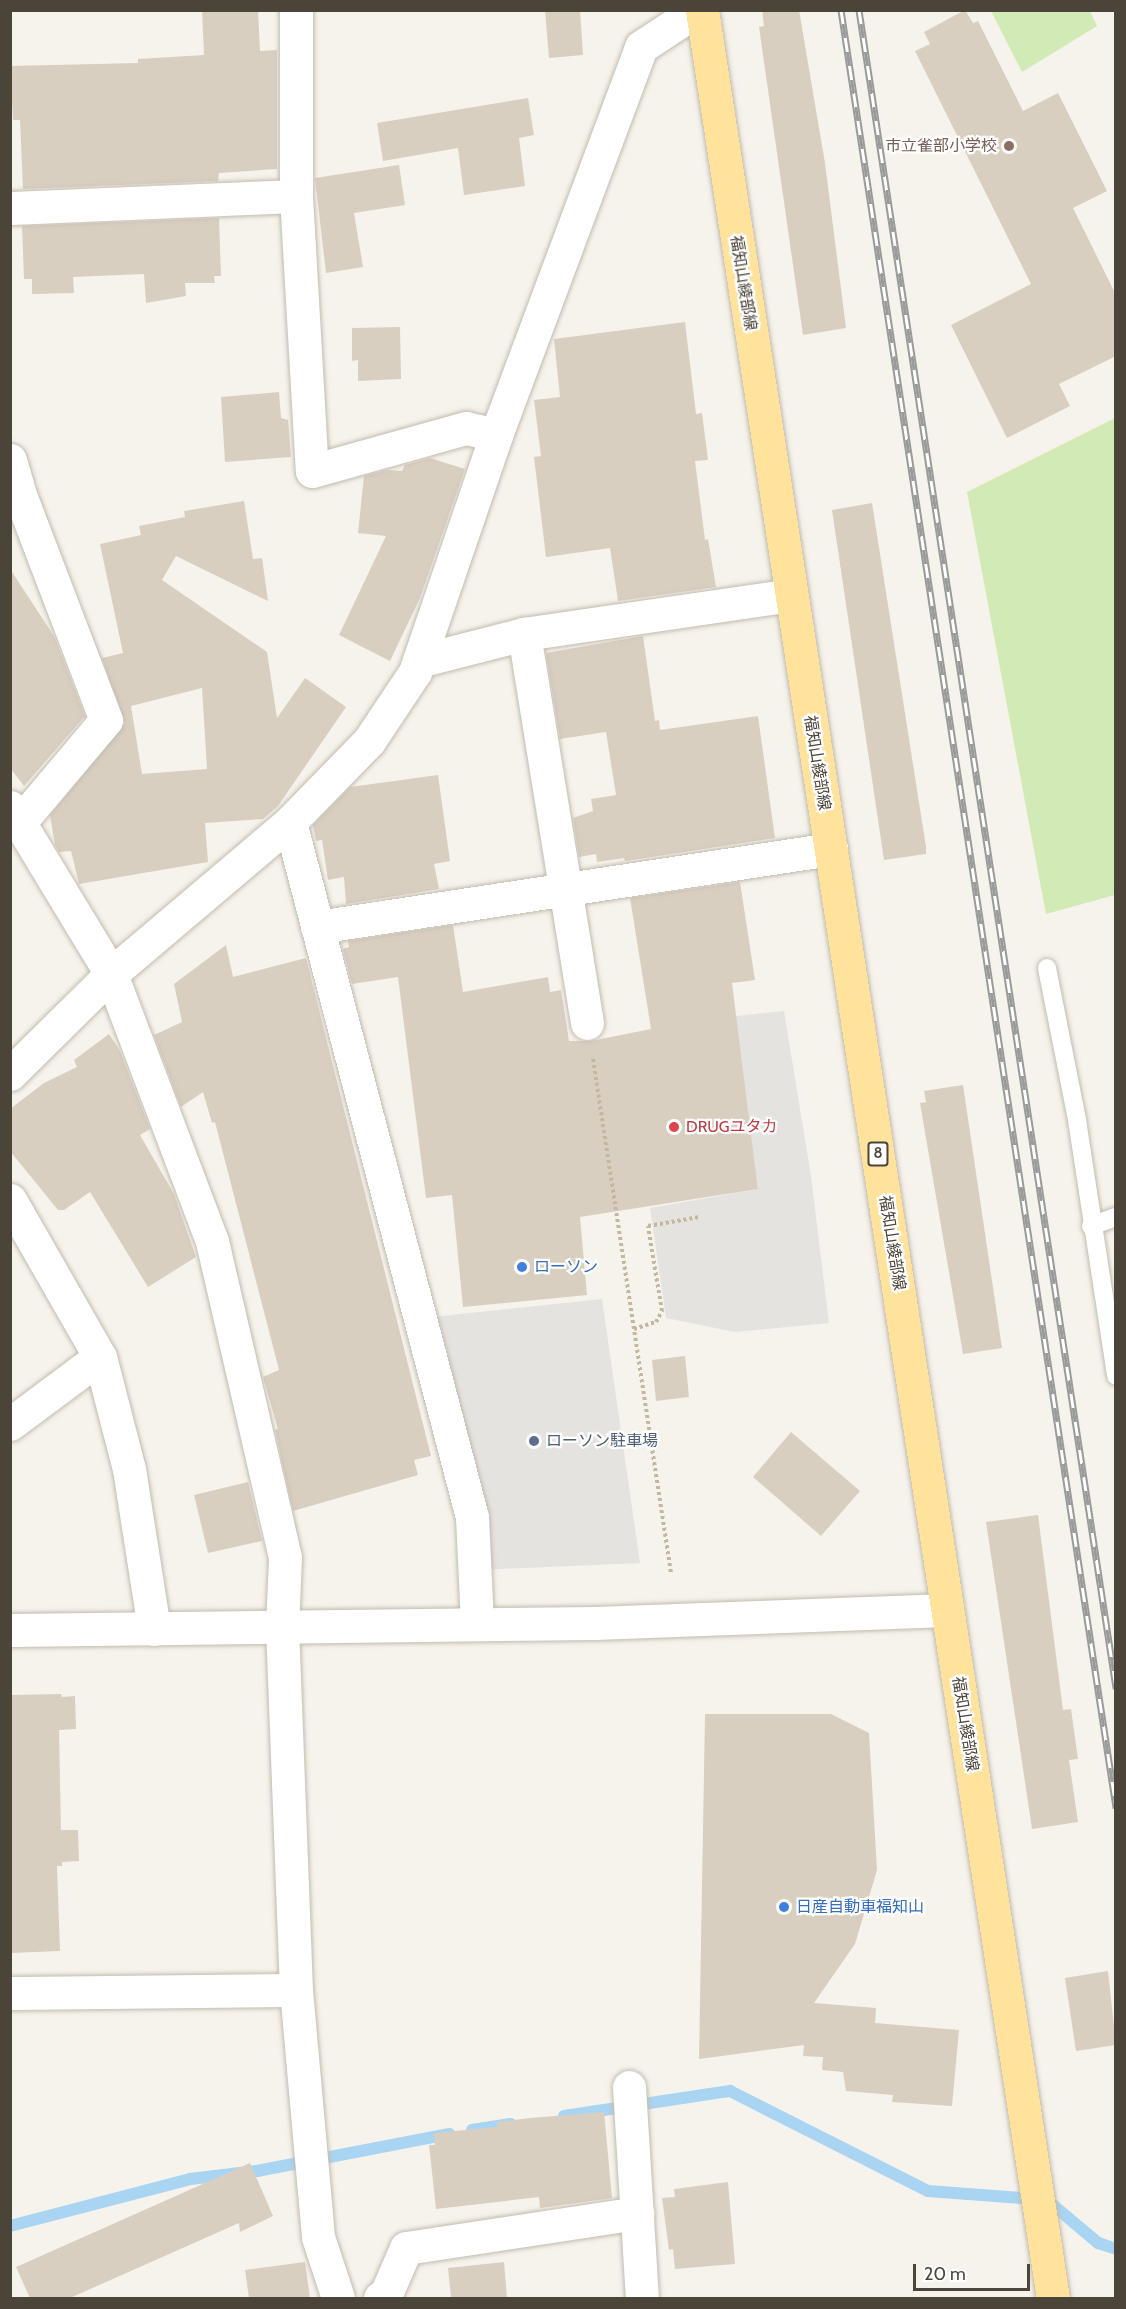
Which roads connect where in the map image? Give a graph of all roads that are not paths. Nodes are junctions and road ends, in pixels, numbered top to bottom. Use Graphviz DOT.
graph roads {
  1 [pos="296,10"];
  2 [pos="697,10"];
  3 [pos="702,10"];
  4 [pos="296,196"];
  5 [pos="10,208"];
  6 [pos="496,435"];
  7 [pos="10,460"];
  8 [pos="790,595"];
  9 [pos="524,634"];
  10 [pos="419,661"];
  11 [pos="15,814"];
  12 [pos="290,822"];
  13 [pos="831,849"];
  14 [pos="565,890"];
  15 [pos="317,927"];
  16 [pos="1047,969"];
  17 [pos="111,974"];
  18 [pos="587,1023"];
  19 [pos="10,1074"];
  20 [pos="10,1200"];
  21 [pos="1116,1217"];
  22 [pos="1091,1226"];
  23 [pos="100,1357"];
  24 [pos="1116,1376"];
  25 [pos="10,1424"];
  26 [pos="947,1611"];
  27 [pos="477,1624"];
  28 [pos="282,1626"];
  29 [pos="154,1629"];
  30 [pos="10,1630"];
  31 [pos="296,1990"];
  32 [pos="10,1993"];
  33 [pos="629,2087"];
  34 [pos="637,2213"];
  35 [pos="339,2298"];
  36 [pos="380,2298"];
  37 [pos="642,2298"];
  38 [pos="1053,2298"];
  1 -- 4 [label="street"];
  2 -- 6 [label="street"];
  3 -- 8 [label="main road, 福知山綾部線 / 8"];
  4 -- 5 [label="street"];
  4 -- 6 [label="street"];
  6 -- 10 [label="street"];
  7 -- 11 [label="street"];
  8 -- 9 [label="street"];
  8 -- 13 [label="main road, 福知山綾部線 / 8"];
  9 -- 10 [label="street"];
  9 -- 14 [label="street"];
  10 -- 12 [label="street"];
  11 -- 17 [label="street"];
  12 -- 15 [label="street"];
  12 -- 17 [label="street"];
  13 -- 14 [label="street"];
  13 -- 26 [label="main road, 福知山綾部線 / 8"];
  14 -- 15 [label="street"];
  14 -- 18 [label="street"];
  15 -- 27 [label="street"];
  16 -- 22 [label="lane"];
  17 -- 19 [label="street"];
  17 -- 28 [label="street"];
  20 -- 23 [label="street"];
  21 -- 22 [label="lane"];
  22 -- 24 [label="lane"];
  23 -- 25 [label="street"];
  23 -- 29 [label="street"];
  26 -- 27 [label="street"];
  26 -- 38 [label="main road, 福知山綾部線 / 8"];
  27 -- 28 [label="street"];
  28 -- 29 [label="street"];
  28 -- 31 [label="street"];
  29 -- 30 [label="street"];
  31 -- 32 [label="street"];
  31 -- 35 [label="street"];
  33 -- 34 [label="street"];
  34 -- 36 [label="street"];
  34 -- 37 [label="street"];
}
